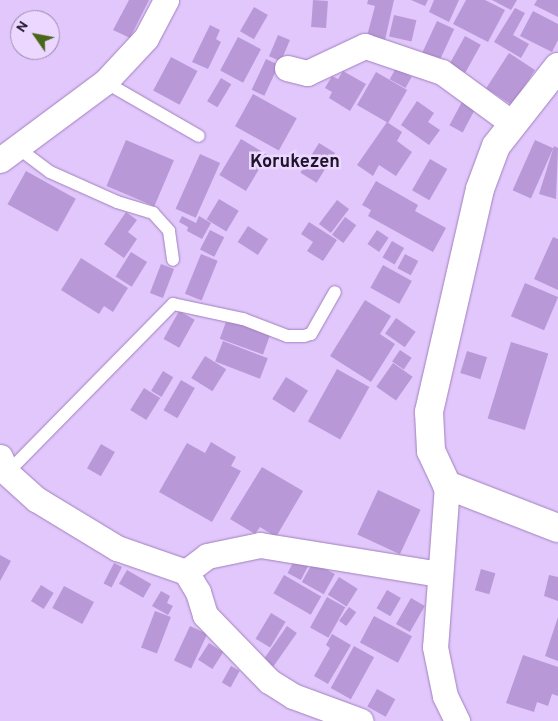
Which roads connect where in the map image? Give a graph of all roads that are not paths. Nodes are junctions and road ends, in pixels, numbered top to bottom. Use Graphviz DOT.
graph roads {
  1 [pos="166,0"];
  2 [pos="558,67"];
  3 [pos="287,68"];
  4 [pos="105,82"];
  5 [pos="512,123"];
  6 [pos="199,136"];
  7 [pos="9,154"];
  8 [pos="173,260"];
  9 [pos="335,292"];
  10 [pos="3,465"];
  11 [pos="447,485"];
  12 [pos="558,528"];
  13 [pos="186,572"];
  14 [pos="439,574"];
  15 [pos="361,721"];
  16 [pos="457,721"];
  1 -- 4 [label="street"];
  2 -- 5 [label="street"];
  3 -- 5 [label="street"];
  4 -- 6 [label="lane"];
  4 -- 7 [label="street"];
  5 -- 11 [label="street"];
  7 -- 8 [label="lane"];
  9 -- 10 [label="lane"];
  10 -- 13 [label="street"];
  11 -- 12 [label="street"];
  11 -- 14 [label="street"];
  13 -- 14 [label="street"];
  13 -- 15 [label="street"];
  14 -- 16 [label="street"];
}
